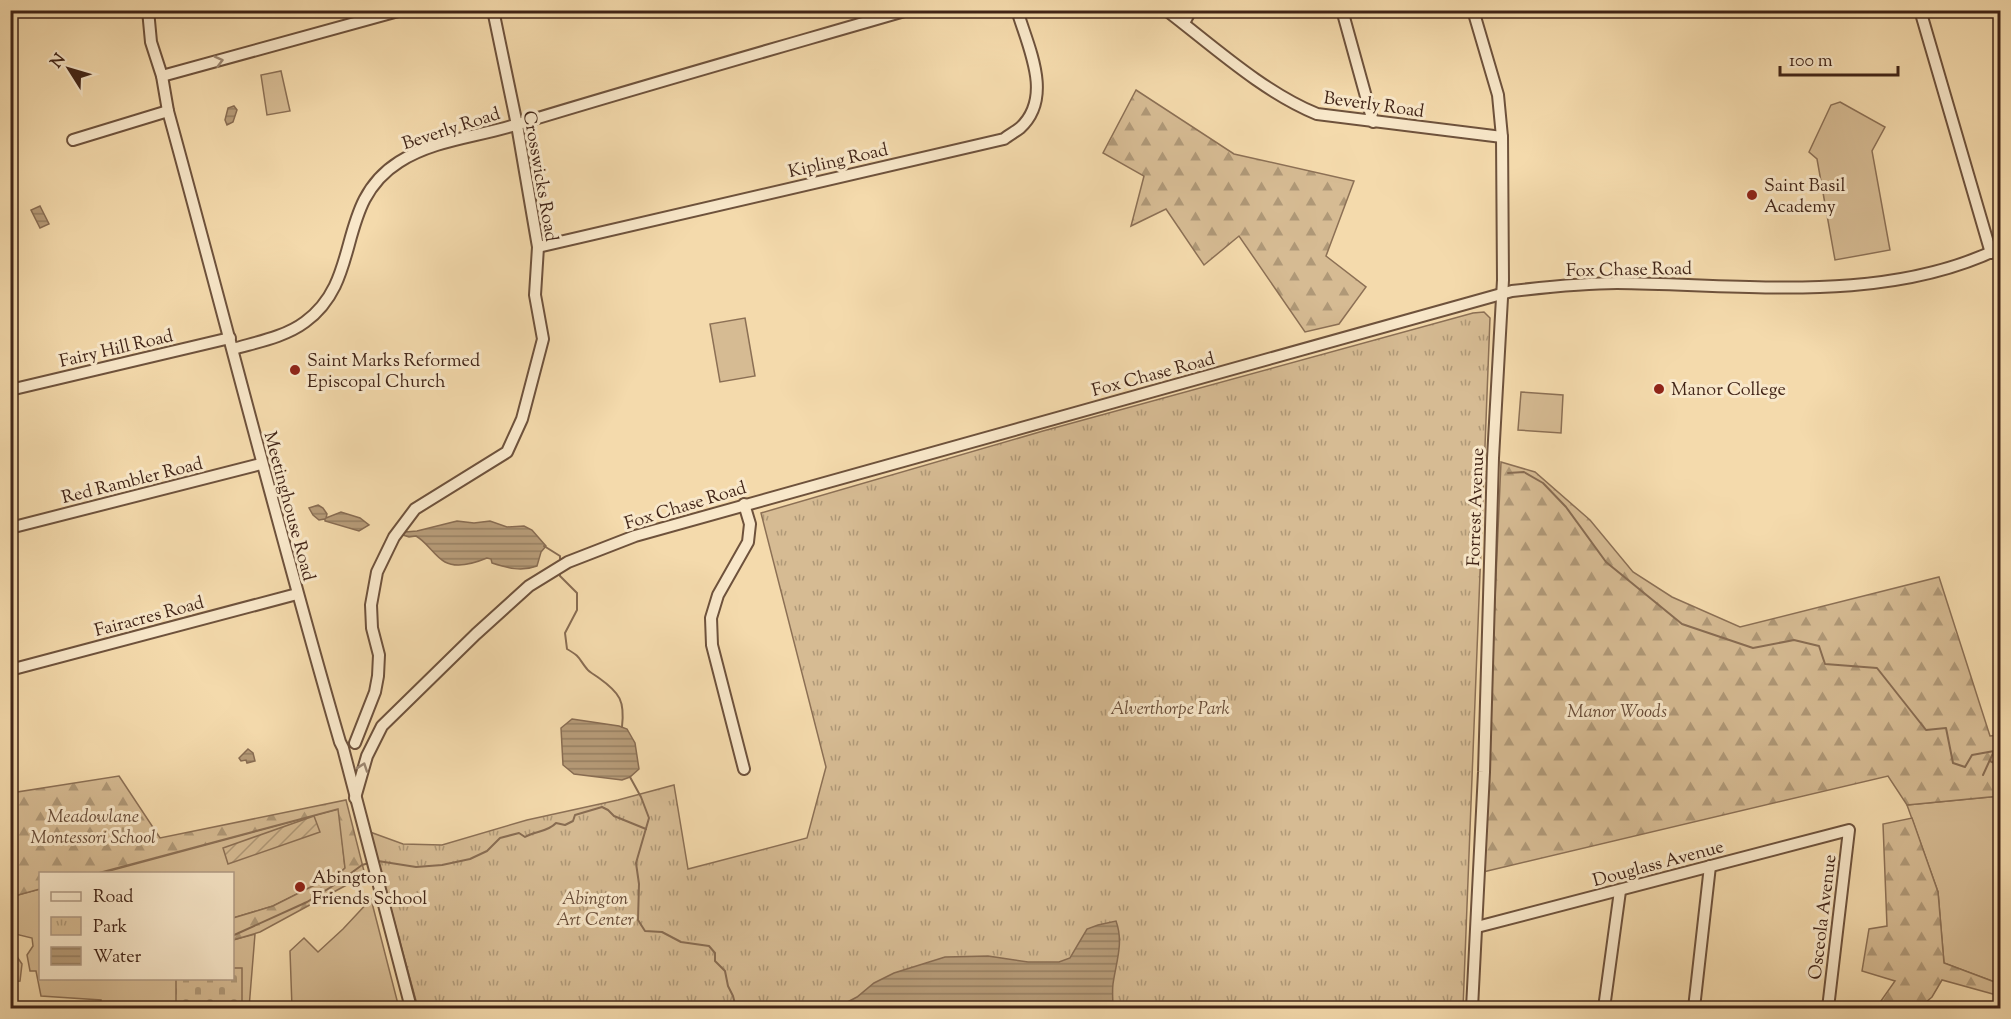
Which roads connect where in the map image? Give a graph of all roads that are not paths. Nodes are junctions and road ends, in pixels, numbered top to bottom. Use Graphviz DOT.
graph roads {
  1 [pos="148,10"];
  2 [pos="402,10"];
  3 [pos="493,10"];
  4 [pos="908,10"];
  5 [pos="1017,10"];
  6 [pos="1166,10"];
  7 [pos="1191,10"];
  8 [pos="1342,10"];
  9 [pos="1473,10"];
  10 [pos="1920,10"];
  11 [pos="1184,23"];
  12 [pos="162,76"];
  13 [pos="168,111"];
  14 [pos="1373,122"];
  15 [pos="517,125"];
  16 [pos="1502,136"];
  17 [pos="73,140"];
  18 [pos="538,247"];
  19 [pos="1996,250"];
  20 [pos="1502,295"];
  21 [pos="232,343"];
  22 [pos="10,390"];
  23 [pos="261,464"];
  24 [pos="744,504"];
  25 [pos="10,528"];
  26 [pos="297,594"];
  27 [pos="10,669"];
  28 [pos="382,726"];
  29 [pos="376,736"];
  30 [pos="357,738"];
  31 [pos="344,751"];
  32 [pos="744,769"];
  33 [pos="355,798"];
  34 [pos="1849,830"];
  35 [pos="1710,866"];
  36 [pos="1620,891"];
  37 [pos="1476,927"];
  38 [pos="2001,1007"];
  39 [pos="411,1008"];
  40 [pos="1472,1008"];
  41 [pos="1604,1008"];
  42 [pos="1694,1008"];
  43 [pos="1828,1008"];
  44 [pos="1995,1008"];
  1 -- 12 [label="street, Meetinghouse Road"];
  12 -- 2 [label="street, one-way"];
  3 -- 15 [label="street, Crosswicks Road"];
  4 -- 15 [label="street, Beverly Road"];
  5 -- 18 [label="street, Kipling Road"];
  6 -- 11 [label="street, Beverly Road"];
  7 -- 11 [label="street"];
  8 -- 14 [label="street"];
  9 -- 16 [label="street, Forrest Avenue"];
  10 -- 19 [label="street"];
  11 -- 14 [label="street, Beverly Road"];
  12 -- 13 [label="street, Meetinghouse Road"];
  13 -- 17 [label="street"];
  13 -- 21 [label="street, Meetinghouse Road"];
  14 -- 16 [label="street, Beverly Road"];
  15 -- 18 [label="street, Crosswicks Road"];
  15 -- 21 [label="street, Beverly Road"];
  16 -- 20 [label="street, Forrest Avenue"];
  18 -- 30 [label="street, Crosswicks Road"];
  19 -- 20 [label="street, Fox Chase Road"];
  20 -- 24 [label="street, Fox Chase Road"];
  20 -- 37 [label="street, Forrest Avenue"];
  21 -- 22 [label="street, Fairy Hill Road"];
  21 -- 23 [label="street, Meetinghouse Road"];
  23 -- 25 [label="street, Red Rambler Road"];
  23 -- 26 [label="street, Meetinghouse Road"];
  24 -- 28 [label="street, Fox Chase Road"];
  24 -- 32 [label="street"];
  26 -- 27 [label="street, Fairacres Road"];
  26 -- 31 [label="street, Meetinghouse Road"];
  28 -- 29 [label="street, Fox Chase Road"];
  28 -- 30 [label="street, Fox Chase Road"];
  29 -- 31 [label="street, Fox Chase Road"];
  33 -- 29 [label="street, Fox Chase Road, one-way"];
  30 -- 31 [label="street, Fox Chase Road"];
  31 -- 33 [label="street, Meetinghouse Road"];
  33 -- 39 [label="street, Meetinghouse Road"];
  34 -- 35 [label="street, Douglass Avenue"];
  34 -- 43 [label="street, Osceola Avenue"];
  35 -- 36 [label="street, Douglass Avenue"];
  35 -- 42 [label="street"];
  36 -- 37 [label="street, Douglass Avenue"];
  36 -- 41 [label="street"];
  37 -- 40 [label="street, Forrest Avenue"];
  38 -- 44 [label="street"];
}
